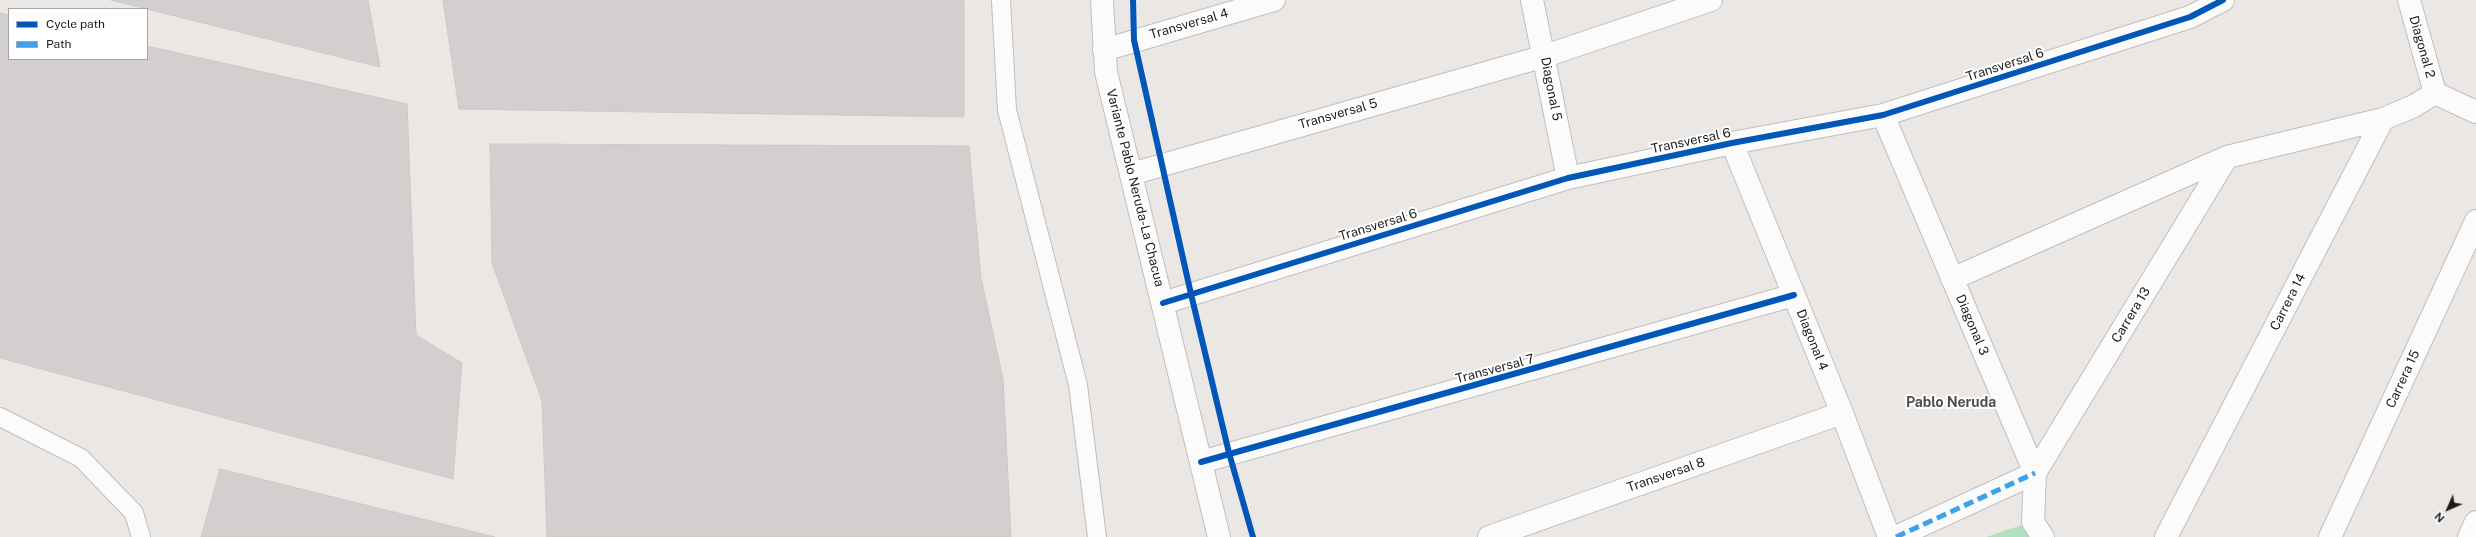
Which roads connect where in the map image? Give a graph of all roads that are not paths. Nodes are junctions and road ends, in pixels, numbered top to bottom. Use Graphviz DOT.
graph roads {
  1 [pos="1001,0"];
  2 [pos="1102,0"];
  3 [pos="1274,0"];
  4 [pos="1532,0"];
  5 [pos="1711,0"];
  6 [pos="2223,0"];
  7 [pos="2409,0"];
  8 [pos="2187,9"];
  9 [pos="1104,50"];
  10 [pos="1545,56"];
  11 [pos="2435,93"];
  12 [pos="2476,112"];
  13 [pos="1883,115"];
  14 [pos="2383,119"];
  15 [pos="1732,143"];
  16 [pos="2227,157"];
  17 [pos="1131,174"];
  18 [pos="1568,178"];
  19 [pos="2476,221"];
  20 [pos="1952,279"];
  21 [pos="1794,295"];
  22 [pos="1163,303"];
  23 [pos="1842,414"];
  24 [pos="0,418"];
  25 [pos="1201,462"];
  26 [pos="2035,473"];
  27 [pos="2476,522"];
  28 [pos="141,537"];
  29 [pos="1097,537"];
  30 [pos="1220,537"];
  31 [pos="1490,537"];
  32 [pos="1889,537"];
  33 [pos="1896,537"];
  34 [pos="2043,537"];
  35 [pos="2166,537"];
  36 [pos="2330,537"];
  37 [pos="2469,537"];
  1 -- 29 [label="lane"];
  2 -- 9 [label="street, Variante Pablo Neruda-La Chacua"];
  3 -- 9 [label="street, Transversal 4"];
  4 -- 10 [label="street, Diagonal 5"];
  5 -- 10 [label="street, Transversal 5"];
  6 -- 8 [label="street, Transversal 6"];
  7 -- 11 [label="street, Diagonal 2"];
  8 -- 13 [label="street, Transversal 6"];
  9 -- 17 [label="street, Variante Pablo Neruda-La Chacua"];
  10 -- 17 [label="street, Transversal 5"];
  10 -- 18 [label="street, Diagonal 5"];
  11 -- 12 [label="street"];
  11 -- 14 [label="street"];
  13 -- 15 [label="street, Transversal 6"];
  13 -- 20 [label="street, Diagonal 3"];
  14 -- 16 [label="street"];
  14 -- 35 [label="street, Carrera 14"];
  15 -- 18 [label="street, Transversal 6"];
  15 -- 21 [label="street, Diagonal 4"];
  16 -- 20 [label="street"];
  16 -- 26 [label="street, Carrera 13"];
  17 -- 22 [label="street, Variante Pablo Neruda-La Chacua"];
  18 -- 22 [label="street, Transversal 6"];
  19 -- 36 [label="street, Carrera 15"];
  20 -- 26 [label="street, Diagonal 3"];
  21 -- 23 [label="street, Diagonal 4"];
  21 -- 25 [label="street, Transversal 7"];
  22 -- 25 [label="street, Variante Pablo Neruda-La Chacua"];
  23 -- 31 [label="street, Transversal 8"];
  23 -- 32 [label="street, Diagonal 4"];
  24 -- 28 [label="lane"];
  25 -- 30 [label="street, Variante Pablo Neruda-La Chacua"];
  26 -- 33 [label="street"];
  26 -- 34 [label="street, Diagonal 3"];
  27 -- 37 [label="street"];
}
